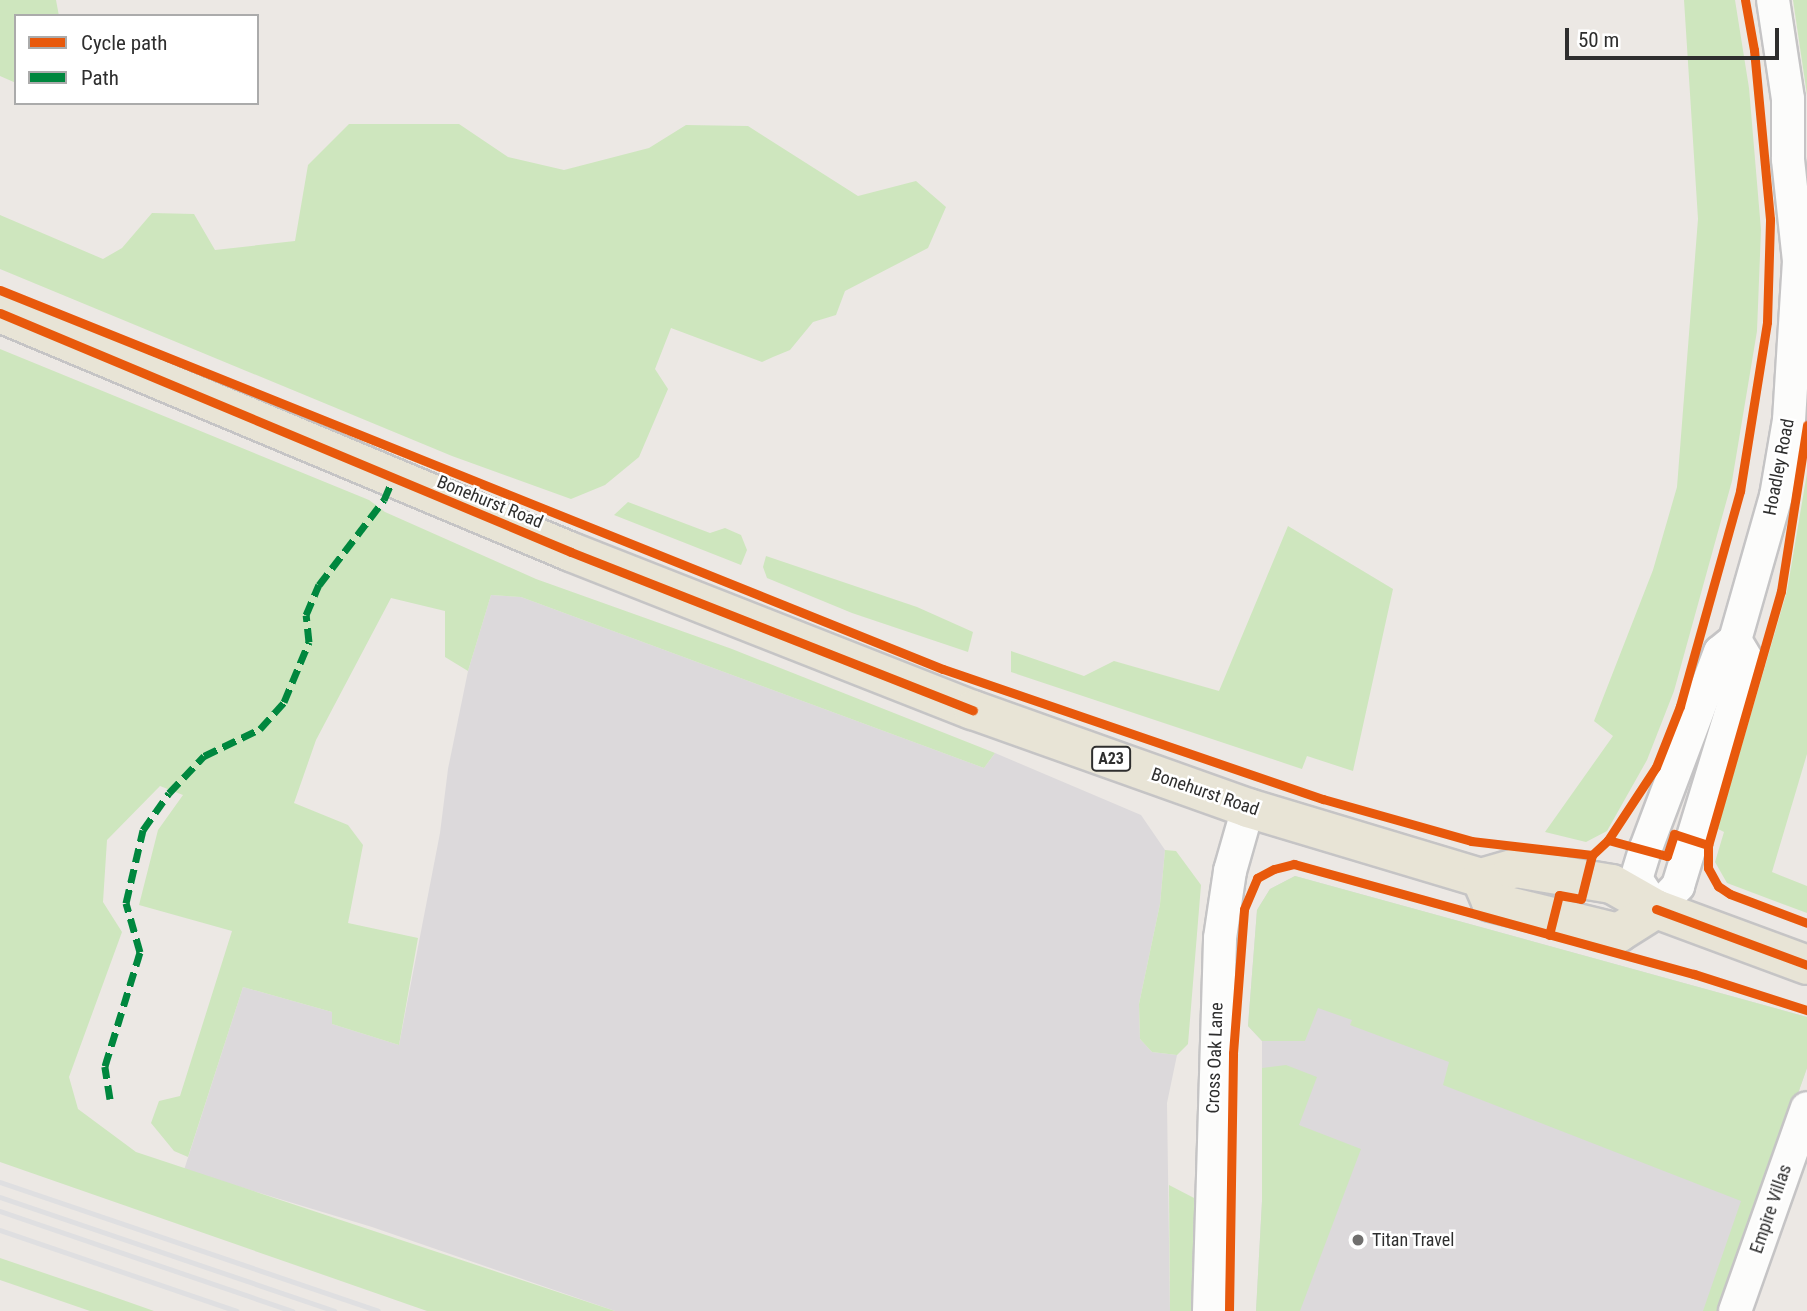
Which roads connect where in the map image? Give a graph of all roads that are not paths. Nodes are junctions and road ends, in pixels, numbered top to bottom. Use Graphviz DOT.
graph roads {
  1 [pos="1773,0"];
  2 [pos="0,313"];
  3 [pos="1735,640"];
  4 [pos="1248,808"];
  5 [pos="1656,909"];
  6 [pos="1807,965"];
  7 [pos="1807,1108"];
  8 [pos="1209,1311"];
  9 [pos="1735,1311"];
  1 -- 3 [label="street, Hoadley Road"];
  2 -- 4 [label="main road, Bonehurst Road / A23"];
  3 -- 5 [label="street"];
  3 -- 5 [label="street"];
  4 -- 5 [label="main road, Bonehurst Road / A23"];
  4 -- 8 [label="street, Cross Oak Lane"];
  5 -- 6 [label="main road, Bonehurst Road / A23"];
  7 -- 9 [label="street, Empire Villas"];
}
